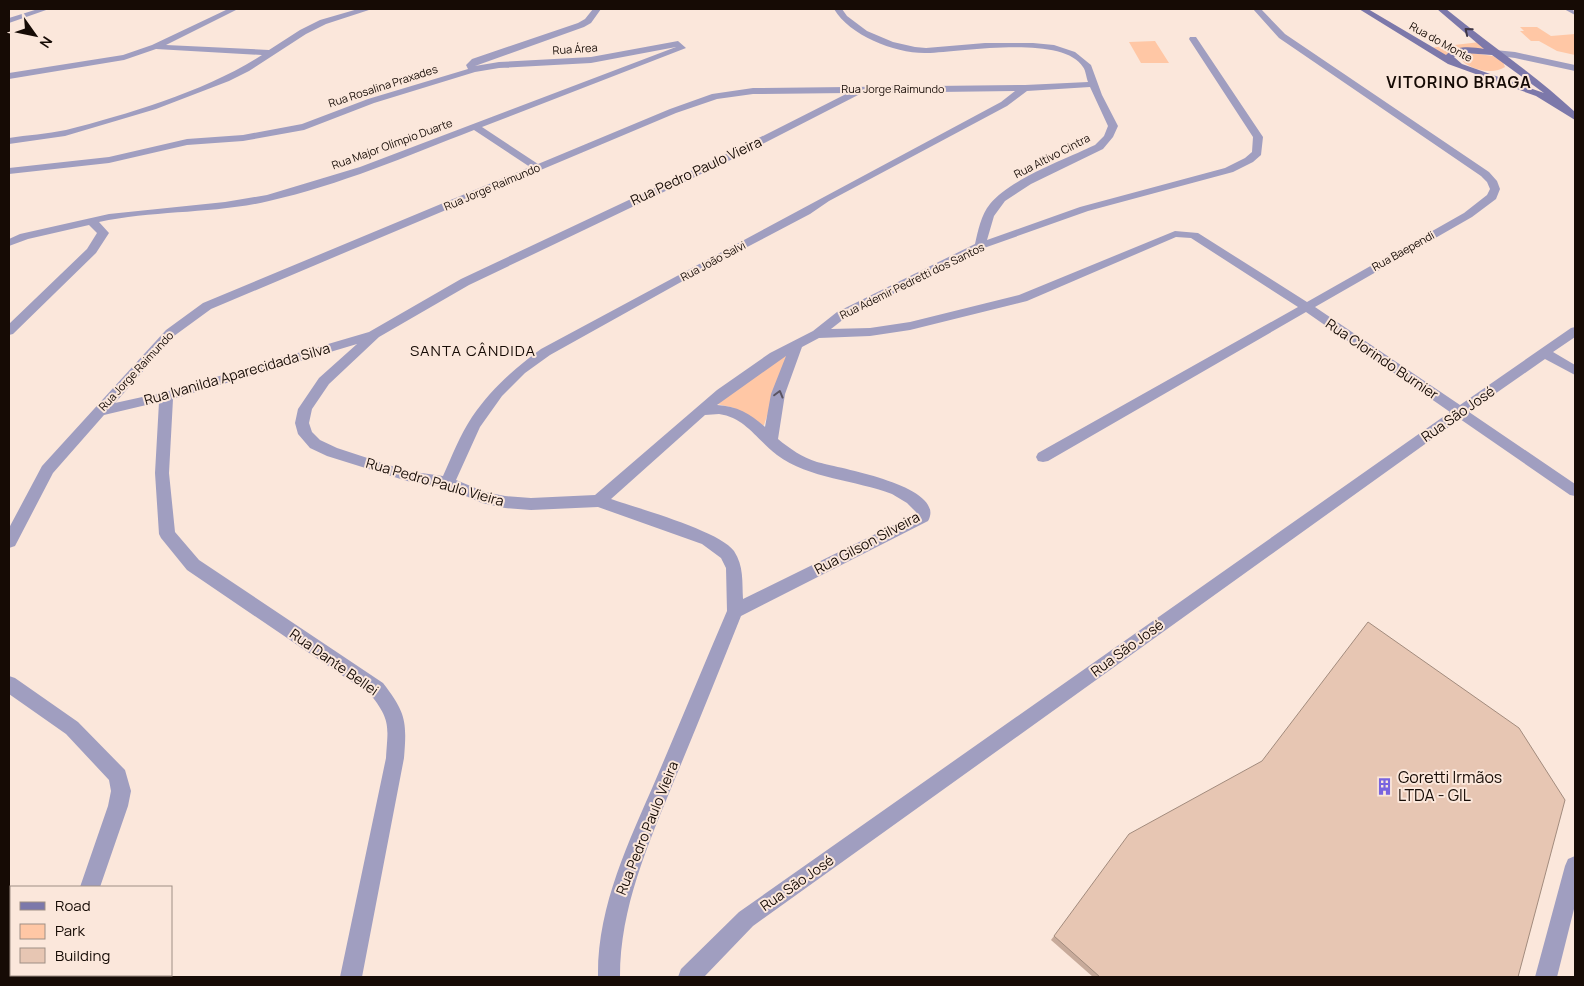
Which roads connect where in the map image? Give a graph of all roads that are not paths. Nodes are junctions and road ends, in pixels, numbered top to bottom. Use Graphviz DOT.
graph roads {
  1 [pos="45,9"];
  2 [pos="234,9"];
  3 [pos="368,9"];
  4 [pos="597,9"];
  5 [pos="838,9"];
  6 [pos="1256,9"];
  7 [pos="1363,9"];
  8 [pos="1441,9"];
  9 [pos="1568,9"];
  10 [pos="1575,13"];
  11 [pos="9,21"];
  12 [pos="1193,39"];
  13 [pos="678,44"];
  14 [pos="155,46"];
  15 [pos="274,53"];
  16 [pos="1495,53"];
  17 [pos="1451,62"];
  18 [pos="1513,66"];
  19 [pos="1575,68"];
  20 [pos="473,70"];
  21 [pos="1469,70"];
  22 [pos="9,76"];
  23 [pos="1093,84"];
  24 [pos="1025,88"];
  25 [pos="862,89"];
  26 [pos="1567,109"];
  27 [pos="1575,117"];
  28 [pos="475,126"];
  29 [pos="9,141"];
  30 [pos="538,168"];
  31 [pos="9,171"];
  32 [pos="92,221"];
  33 [pos="9,243"];
  34 [pos="980,246"];
  35 [pos="1305,306"];
  36 [pos="9,331"];
  37 [pos="1575,331"];
  38 [pos="375,334"];
  39 [pos="818,334"];
  40 [pos="797,343"];
  41 [pos="1545,353"];
  42 [pos="1575,371"];
  43 [pos="166,396"];
  44 [pos="700,411"];
  45 [pos="98,412"];
  46 [pos="1461,412"];
  47 [pos="770,442"];
  48 [pos="1043,457"];
  49 [pos="447,482"];
  50 [pos="1575,491"];
  51 [pos="599,500"];
  52 [pos="9,542"];
  53 [pos="735,612"];
  54 [pos="9,684"];
  55 [pos="1575,866"];
  56 [pos="90,886"];
  57 [pos="350,977"];
  58 [pos="609,977"];
  59 [pos="689,977"];
  60 [pos="1546,977"];
  1 -- 11 [label="street"];
  2 -- 14 [label="street"];
  3 -- 15 [label="street"];
  4 -- 20 [label="street, Rua Rosalina Praxades"];
  5 -- 23 [label="street, Rua Altivo Cintra"];
  6 -- 35 [label="street, Rua Baependi"];
  7 -- 17 [label="main road, Rua do Monte"];
  16 -- 8 [label="main road, one-way"];
  9 -- 10 [label="street"];
  12 -- 34 [label="street, Rua Ademir Pedretti dos Santos"];
  13 -- 20 [label="street, Rua Área"];
  13 -- 28 [label="street, Rua Major Olímpio Duarte"];
  14 -- 15 [label="street"];
  14 -- 22 [label="street"];
  15 -- 29 [label="street"];
  16 -- 17 [label="main road"];
  16 -- 18 [label="main road"];
  16 -- 19 [label="street"];
  17 -- 21 [label="main road, Rua do Monte"];
  18 -- 21 [label="main road"];
  18 -- 26 [label="main road"];
  20 -- 31 [label="street, Rua Rosalina Praxades"];
  21 -- 26 [label="main road, Rua do Monte"];
  23 -- 24 [label="street, Rua Jorge Raimundo"];
  23 -- 34 [label="street, Rua Altivo Cintra"];
  24 -- 25 [label="street, Rua Jorge Raimundo"];
  24 -- 49 [label="street, Rua João Salvi"];
  25 -- 30 [label="street, Rua Jorge Raimundo"];
  25 -- 38 [label="street, Rua Pedro Paulo Vieira"];
  26 -- 27 [label="main road"];
  28 -- 30 [label="street"];
  28 -- 32 [label="street, Rua Major Olímpio Duarte"];
  30 -- 45 [label="street, Rua Jorge Raimundo"];
  32 -- 33 [label="street, Rua Major Olímpio Duarte"];
  32 -- 36 [label="street"];
  34 -- 39 [label="street, Rua Ademir Pedretti dos Santos"];
  35 -- 39 [label="street, Rua Clorindo Burnier"];
  35 -- 46 [label="street, Rua Clorindo Burnier"];
  35 -- 48 [label="street, Rua Baependi"];
  37 -- 41 [label="street, Rua São José"];
  38 -- 43 [label="street, Rua Ivanilda Aparecidada Silva"];
  38 -- 49 [label="street, Rua Pedro Paulo Vieira"];
  39 -- 40 [label="street, Rua Ademir Pedretti dos Santos"];
  40 -- 44 [label="street, Rua Ademir Pedretti dos Santos"];
  47 -- 40 [label="street, one-way"];
  41 -- 42 [label="street"];
  41 -- 46 [label="street, Rua São José"];
  43 -- 45 [label="street, Rua Ivanilda Aparecidada Silva"];
  43 -- 57 [label="street, Rua Dante Bellei"];
  44 -- 47 [label="street, Rua Gilson Silveira"];
  44 -- 51 [label="street, Rua Ademir Pedretti dos Santos"];
  45 -- 52 [label="street, Rua Jorge Raimundo"];
  46 -- 50 [label="street, Rua Clorindo Burnier"];
  46 -- 59 [label="street, Rua São José"];
  47 -- 53 [label="street, Rua Gilson Silveira"];
  49 -- 51 [label="street, Rua Pedro Paulo Vieira"];
  51 -- 53 [label="street, Rua Pedro Paulo Vieira"];
  53 -- 58 [label="street, Rua Pedro Paulo Vieira"];
  54 -- 56 [label="street"];
  55 -- 60 [label="street"];
}
